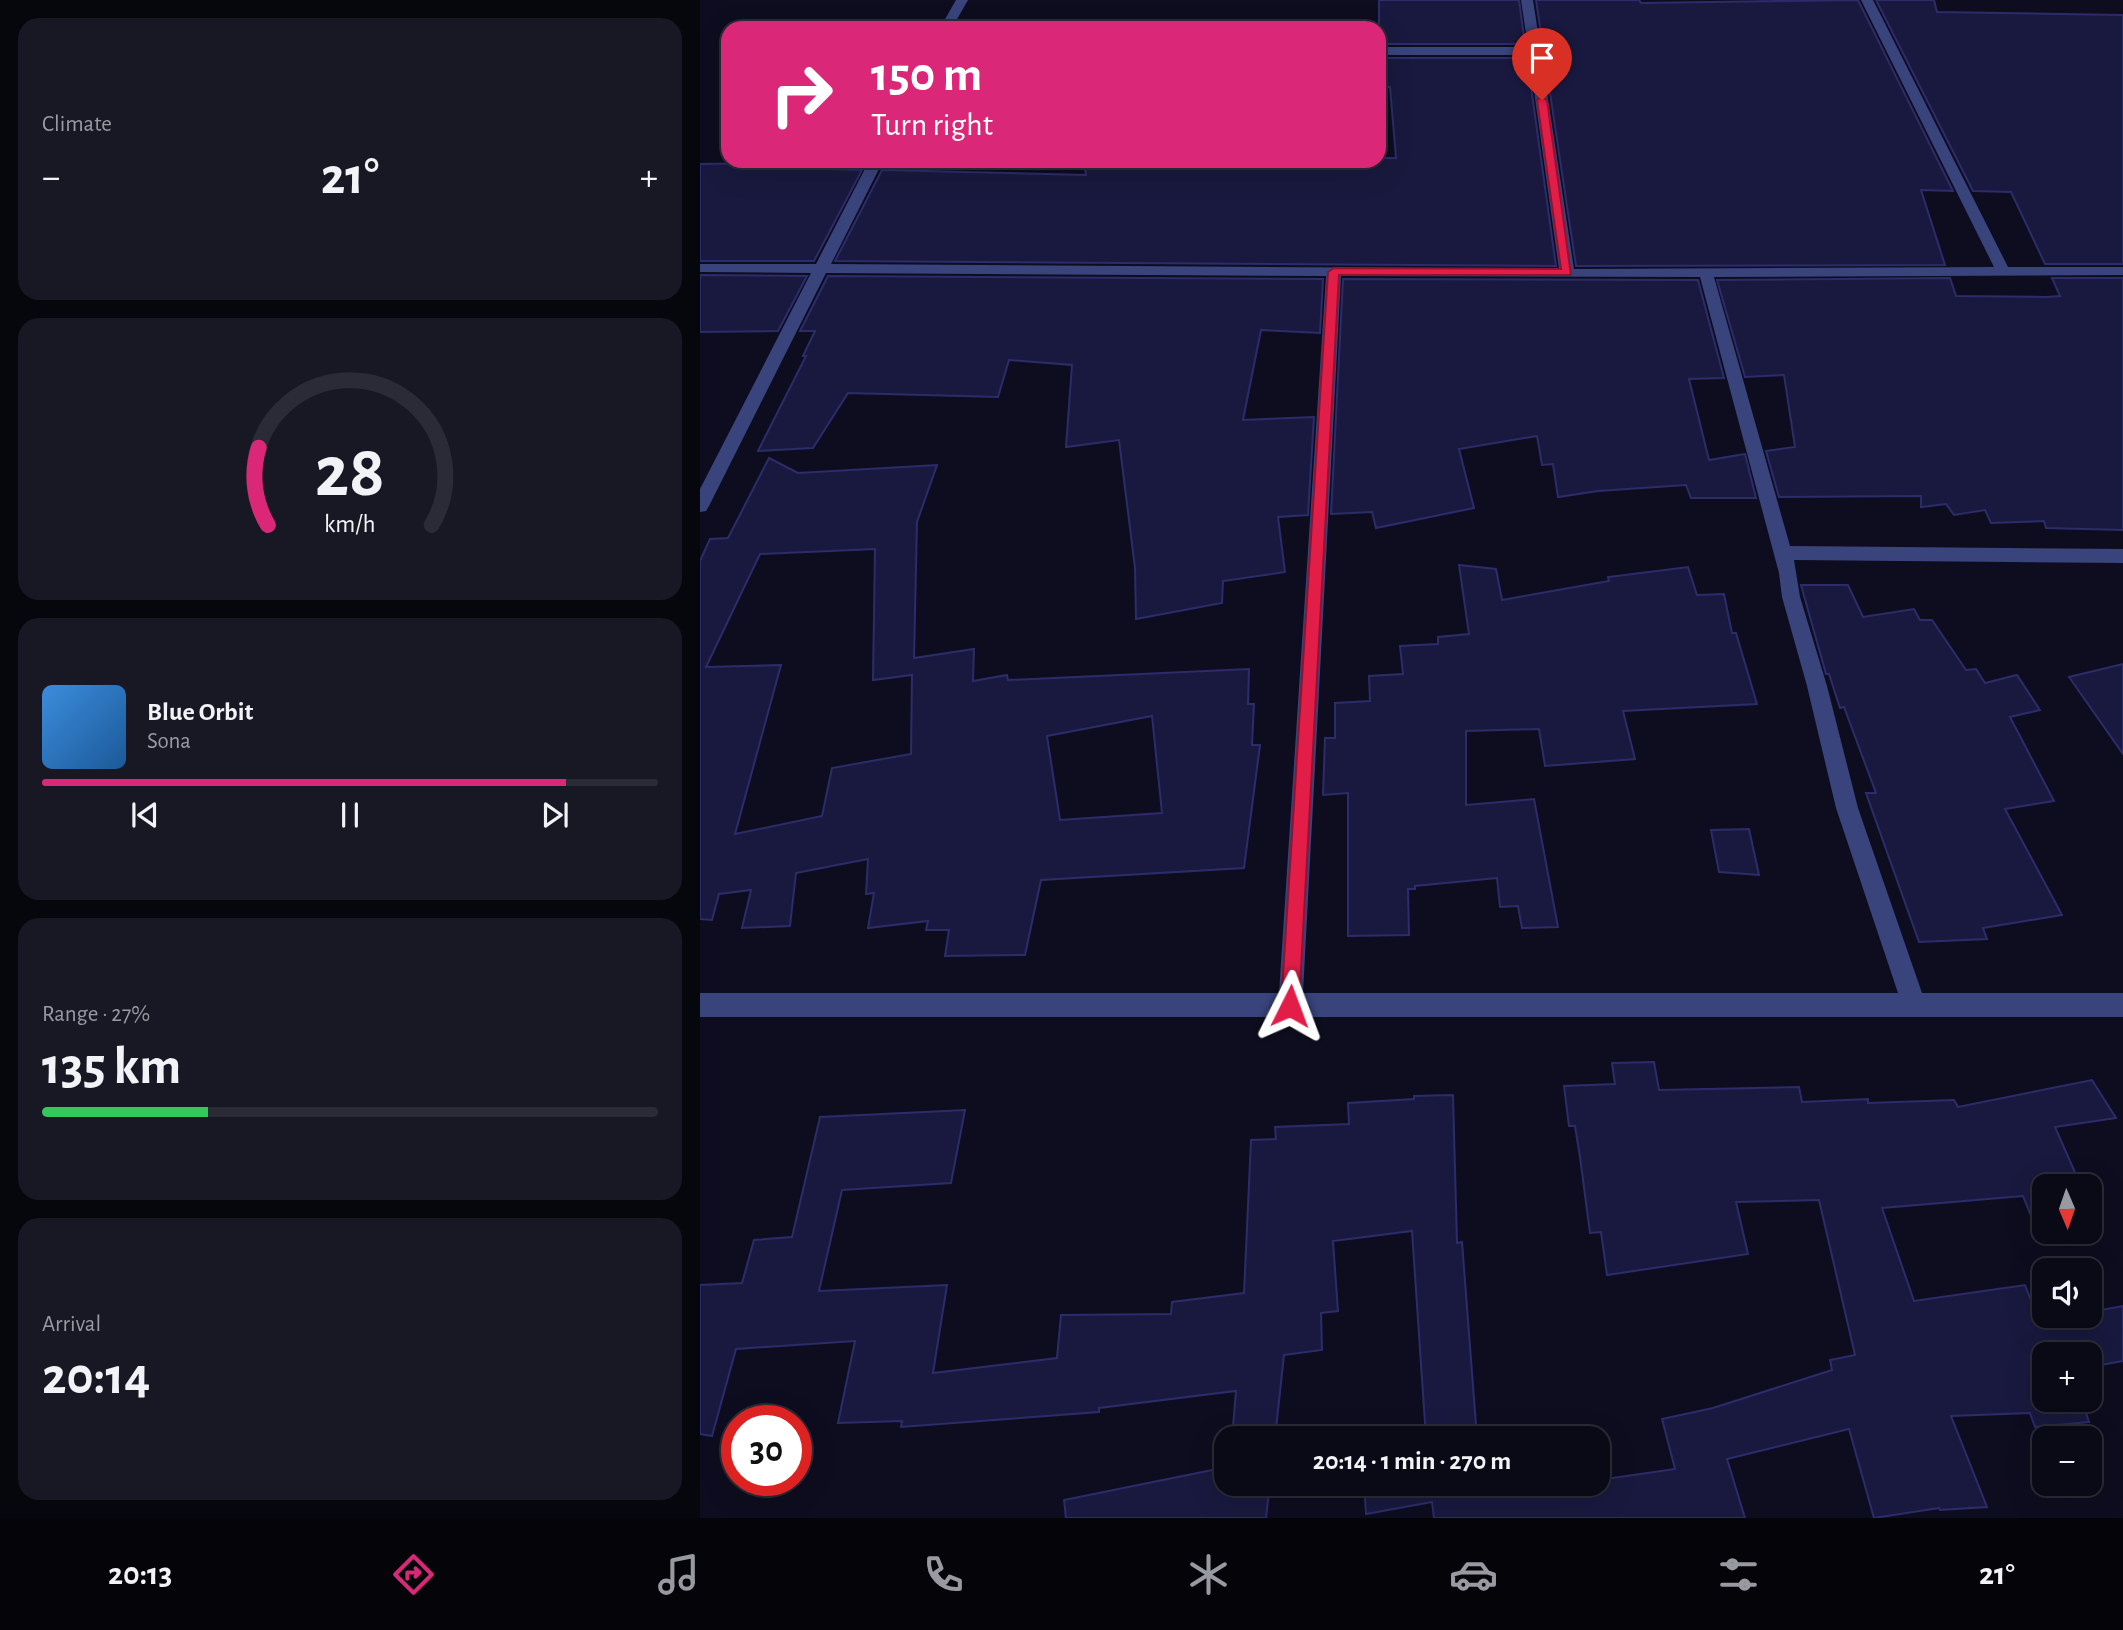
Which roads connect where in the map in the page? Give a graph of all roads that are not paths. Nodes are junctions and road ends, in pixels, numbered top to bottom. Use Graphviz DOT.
graph roads {
  1 [pos="962,0"];
  2 [pos="1527,0"];
  3 [pos="1867,0"];
  4 [pos="950,21"];
  5 [pos="1386,51"];
  6 [pos="1535,51"];
  7 [pos="872,168"];
  8 [pos="700,268"];
  9 [pos="820,271"];
  10 [pos="2003,271"];
  11 [pos="2123,271"];
  12 [pos="1334,272"];
  13 [pos="1567,273"];
  14 [pos="1706,273"];
  15 [pos="700,506"];
  16 [pos="1782,553"];
  17 [pos="2123,556"];
  18 [pos="700,1005"];
  19 [pos="1914,1005"];
  20 [pos="2123,1005"];
  21 [pos="1290,1006"];
  1 -- 4 [label="street"];
  2 -- 6 [label="street"];
  3 -- 10 [label="street"];
  5 -- 6 [label="street"];
  6 -- 13 [label="street"];
  7 -- 9 [label="street"];
  8 -- 9 [label="street"];
  9 -- 12 [label="street"];
  9 -- 15 [label="street"];
  10 -- 11 [label="street"];
  10 -- 14 [label="street"];
  12 -- 13 [label="street"];
  12 -- 21 [label="street"];
  13 -- 14 [label="street"];
  14 -- 16 [label="street"];
  16 -- 17 [label="street"];
  16 -- 19 [label="street"];
  18 -- 21 [label="street"];
  19 -- 20 [label="street"];
  19 -- 21 [label="street"];
}
